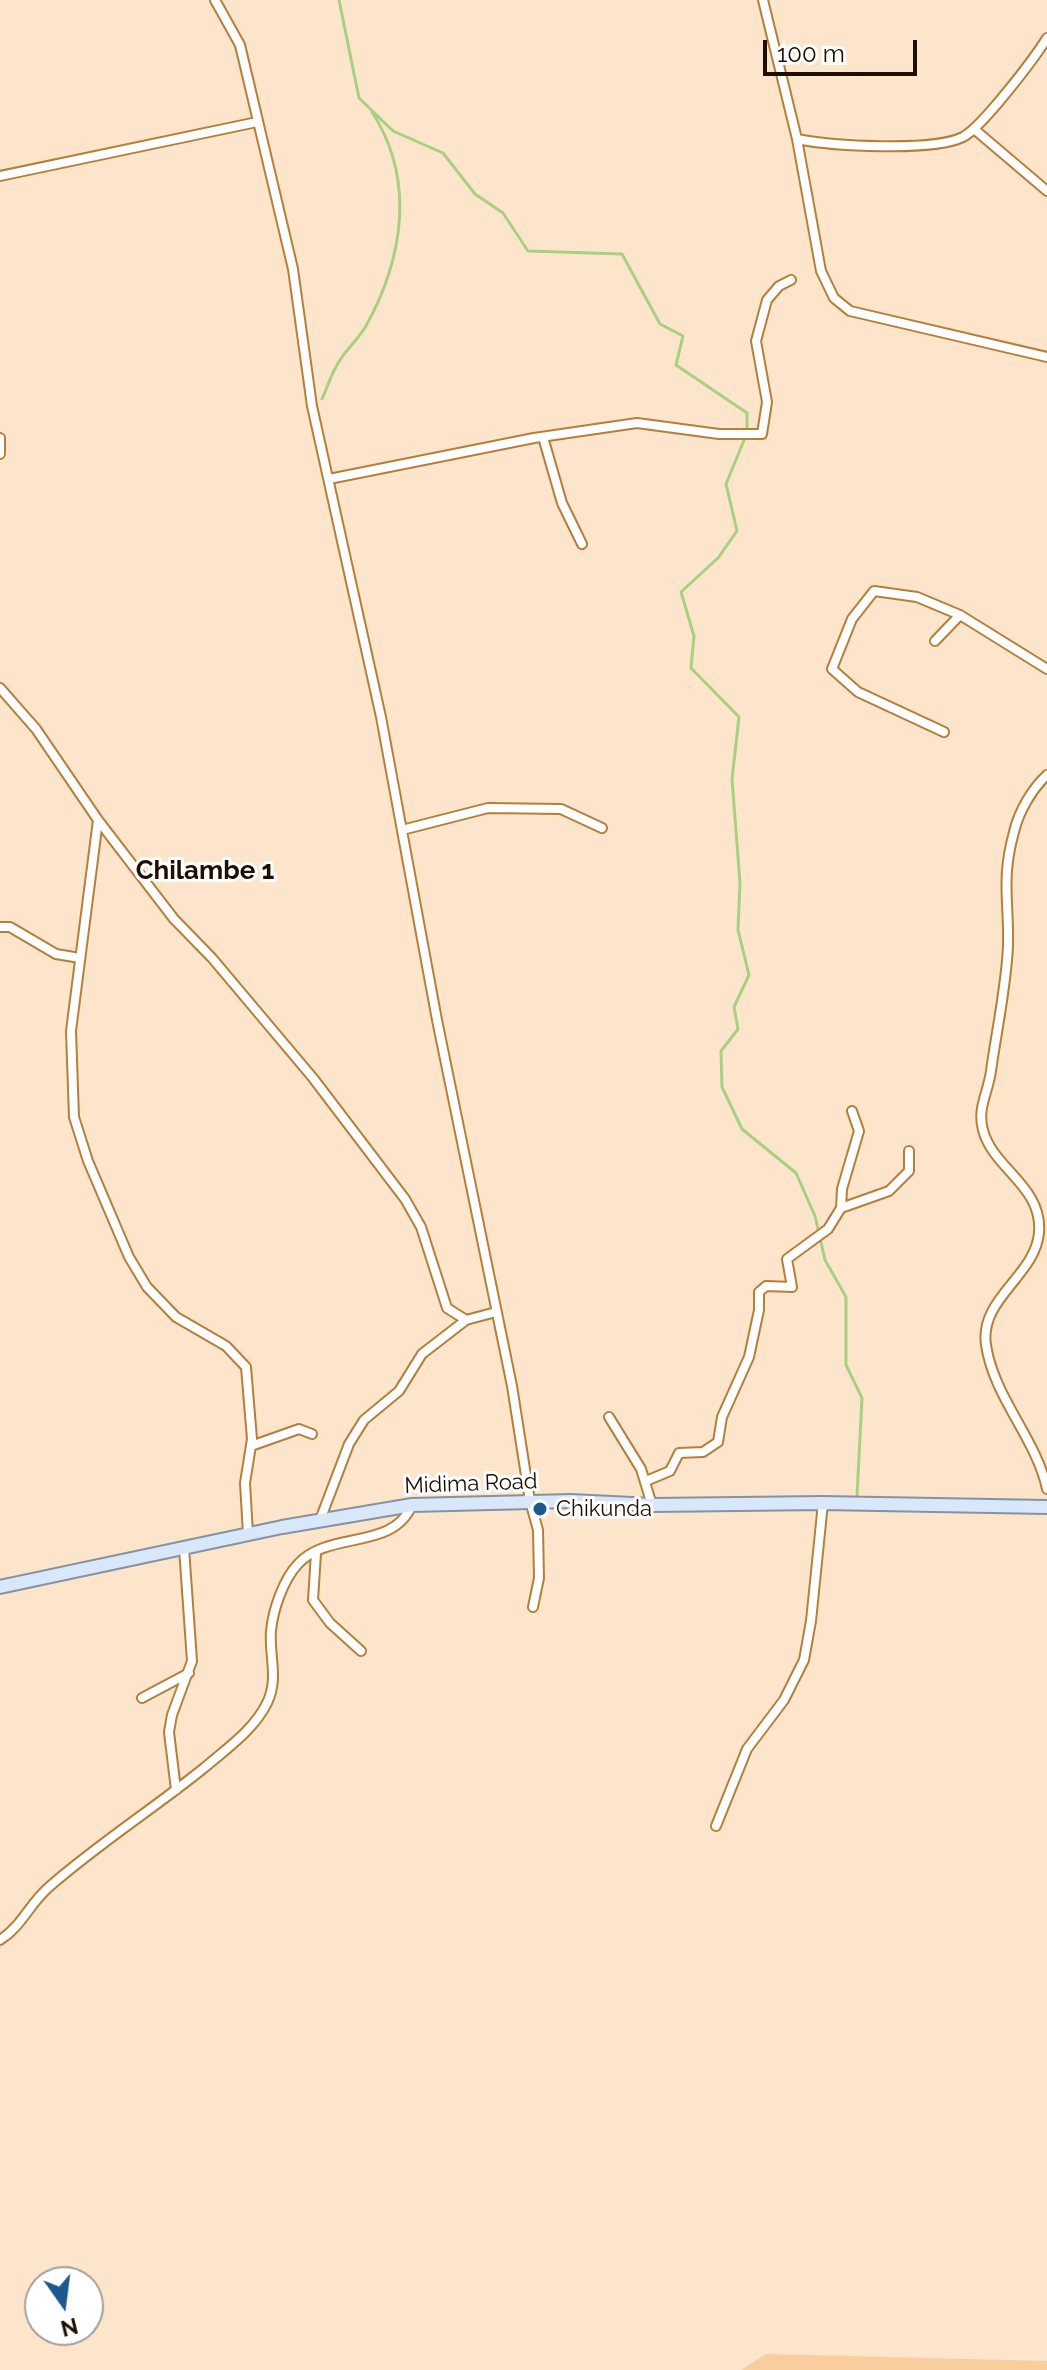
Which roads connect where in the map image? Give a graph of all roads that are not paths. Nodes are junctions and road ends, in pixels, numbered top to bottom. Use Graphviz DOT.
graph roads {
  1 [pos="215,0"];
  2 [pos="763,0"];
  3 [pos="1047,38"];
  4 [pos="257,122"];
  5 [pos="974,129"];
  6 [pos="797,139"];
  7 [pos="0,176"];
  8 [pos="1047,191"];
  9 [pos="791,280"];
  10 [pos="1047,357"];
  11 [pos="543,437"];
  12 [pos="0,438"];
  13 [pos="0,454"];
  14 [pos="329,479"];
  15 [pos="582,544"];
  16 [pos="960,615"];
  17 [pos="935,641"];
  18 [pos="1047,669"];
  19 [pos="0,686"];
  20 [pos="944,732"];
  21 [pos="1047,775"];
  22 [pos="98,820"];
  23 [pos="602,828"];
  24 [pos="402,830"];
  25 [pos="0,927"];
  26 [pos="80,958"];
  27 [pos="852,1111"];
  28 [pos="909,1151"];
  29 [pos="841,1208"];
  30 [pos="496,1312"];
  31 [pos="466,1320"];
  32 [pos="609,1417"];
  33 [pos="312,1434"];
  34 [pos="251,1446"];
  35 [pos="646,1481"];
  36 [pos="1047,1489"];
  37 [pos="530,1501"];
  38 [pos="823,1503"];
  39 [pos="412,1505"];
  40 [pos="652,1505"];
  41 [pos="1047,1507"];
  42 [pos="320,1520"];
  43 [pos="248,1534"];
  44 [pos="184,1548"];
  45 [pos="316,1553"];
  46 [pos="0,1587"];
  47 [pos="533,1607"];
  48 [pos="361,1651"];
  49 [pos="190,1673"];
  50 [pos="142,1698"];
  51 [pos="176,1790"];
  52 [pos="716,1826"];
  53 [pos="0,1940"];
  1 -- 4 [label="street"];
  2 -- 6 [label="street"];
  3 -- 5 [label="street"];
  4 -- 7 [label="street"];
  4 -- 14 [label="street"];
  5 -- 6 [label="street"];
  5 -- 8 [label="street"];
  6 -- 10 [label="street"];
  9 -- 11 [label="street"];
  11 -- 14 [label="street"];
  11 -- 15 [label="street"];
  12 -- 13 [label="street"];
  14 -- 24 [label="street"];
  16 -- 17 [label="street"];
  16 -- 18 [label="street"];
  16 -- 20 [label="street"];
  19 -- 22 [label="street"];
  21 -- 36 [label="street"];
  22 -- 26 [label="street"];
  22 -- 31 [label="street"];
  23 -- 24 [label="street"];
  24 -- 30 [label="street"];
  25 -- 26 [label="street"];
  26 -- 34 [label="street"];
  27 -- 29 [label="street"];
  28 -- 29 [label="street"];
  29 -- 35 [label="street"];
  30 -- 31 [label="street"];
  30 -- 37 [label="street"];
  31 -- 42 [label="street"];
  32 -- 35 [label="street"];
  33 -- 34 [label="street"];
  34 -- 43 [label="street"];
  35 -- 40 [label="street"];
  37 -- 39 [label="main road, Midima Road"];
  37 -- 40 [label="main road, Midima Road"];
  37 -- 47 [label="street"];
  38 -- 40 [label="main road, Midima Road"];
  38 -- 41 [label="main road, Midima Road"];
  38 -- 52 [label="street"];
  39 -- 42 [label="main road, Midima Road"];
  39 -- 45 [label="street"];
  42 -- 43 [label="main road, Midima Road"];
  43 -- 44 [label="main road, Midima Road"];
  44 -- 46 [label="main road, Midima Road"];
  44 -- 49 [label="street"];
  45 -- 48 [label="street"];
  45 -- 51 [label="street"];
  49 -- 50 [label="street"];
  49 -- 51 [label="street"];
  51 -- 53 [label="street"];
}
